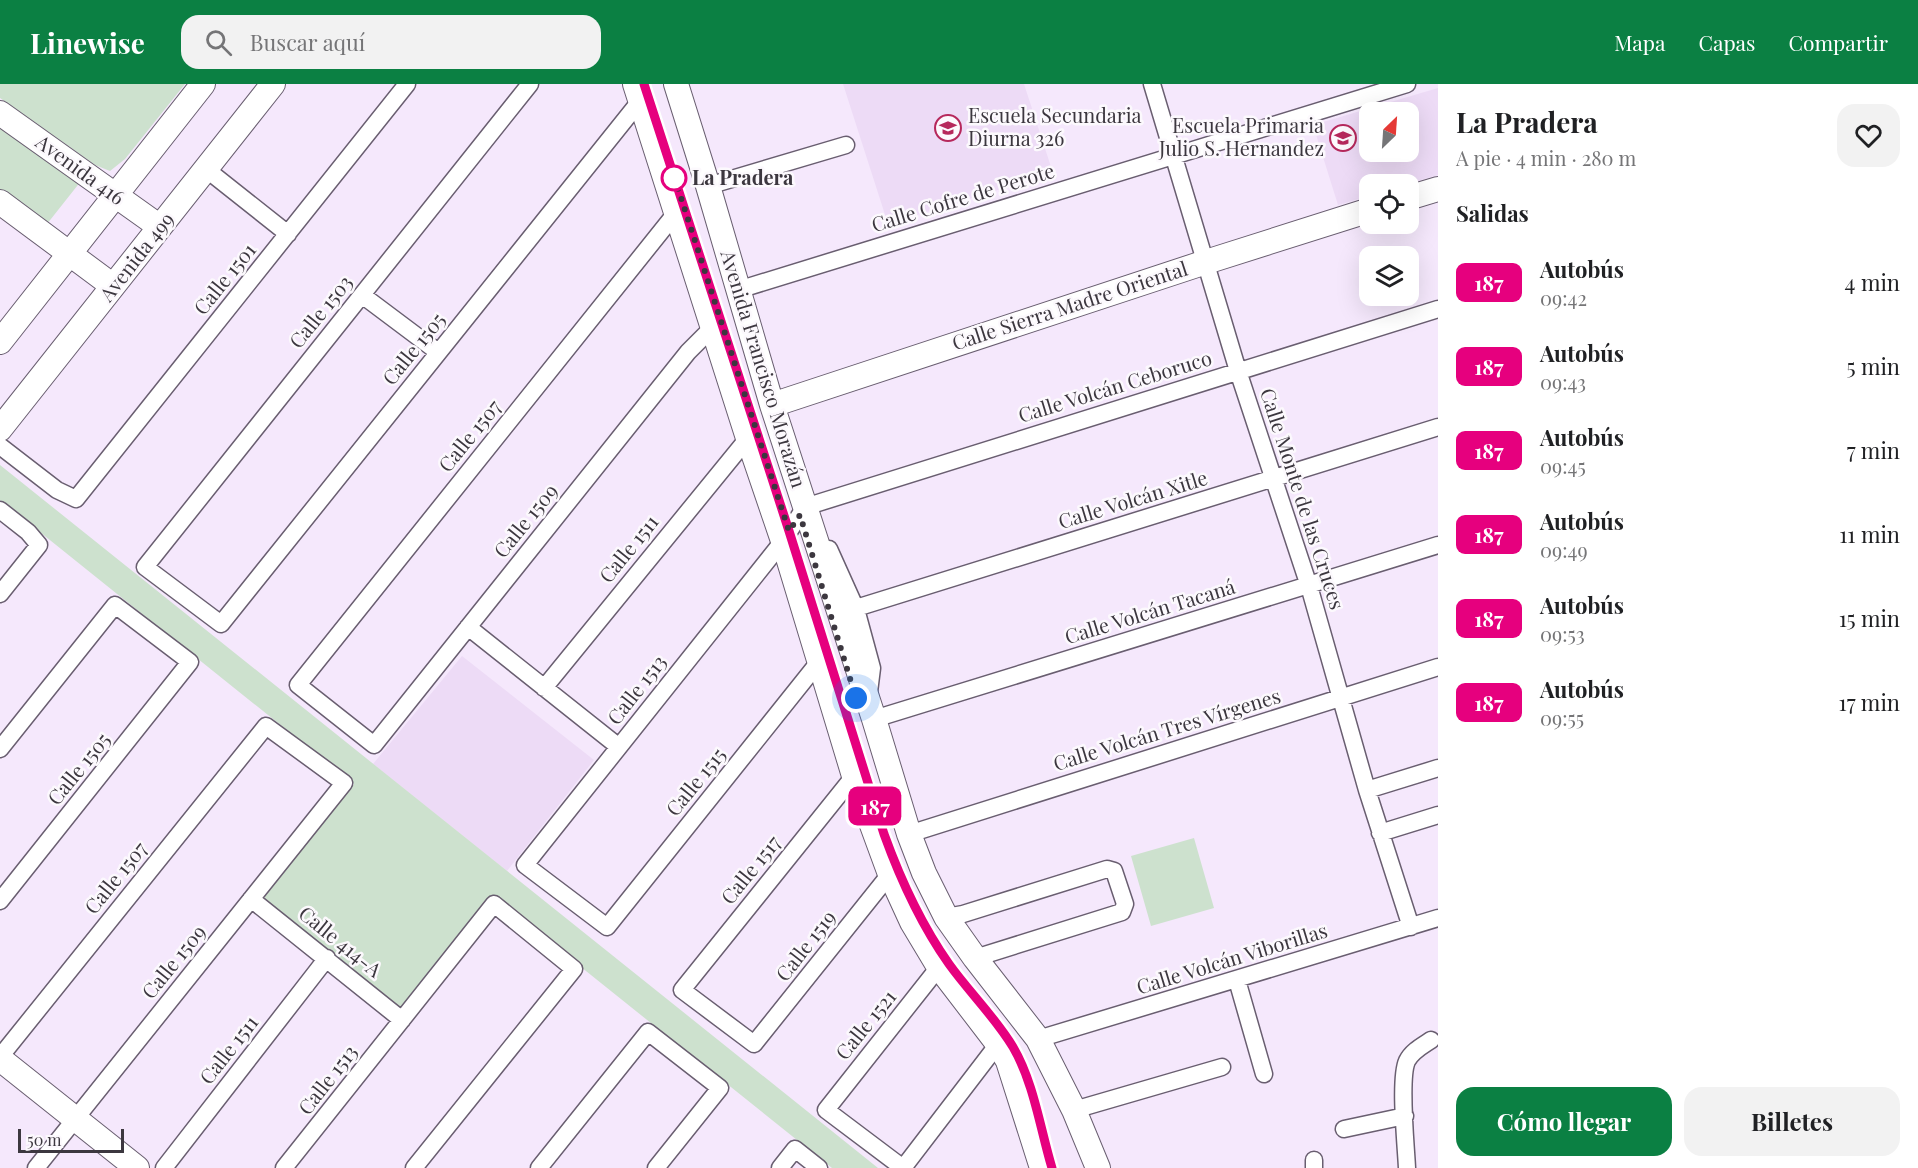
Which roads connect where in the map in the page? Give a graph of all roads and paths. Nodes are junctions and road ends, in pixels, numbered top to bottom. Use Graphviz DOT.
graph roads {
  1 [pos="203,84"];
  2 [pos="273,84"];
  3 [pos="407,84"];
  4 [pos="530,84"];
  5 [pos="670,84"];
  6 [pos="676,84"];
  7 [pos="1152,84"];
  8 [pos="1407,84"];
  9 [pos="639,90"];
  10 [pos="0,112"];
  11 [pos="24,129"];
  12 [pos="0,131"];
  13 [pos="846,145"];
  14 [pos="1173,155"];
  15 [pos="206,170"];
  16 [pos="708,186"];
  17 [pos="1438,189"];
  18 [pos="116,195"];
  19 [pos="1419,195"];
  20 [pos="0,202"];
  21 [pos="1359,213"];
  22 [pos="675,214"];
  23 [pos="160,227"];
  24 [pos="288,234"];
  25 [pos="71,254"];
  26 [pos="1206,261"];
  27 [pos="113,286"];
  28 [pos="738,290"];
  29 [pos="362,295"];
  30 [pos="1438,309"];
  31 [pos="720,334"];
  32 [pos="0,342"];
  33 [pos="438,352"];
  34 [pos="1238,370"];
  35 [pos="771,405"];
  36 [pos="1438,427"];
  37 [pos="0,429"];
  38 [pos="748,438"];
  39 [pos="0,446"];
  40 [pos="771,475"];
  41 [pos="1275,477"];
  42 [pos="0,510"];
  43 [pos="802,511"];
  44 [pos="786,536"];
  45 [pos="1438,544"];
  46 [pos="1309,586"];
  47 [pos="0,594"];
  48 [pos="848,611"];
  49 [pos="817,619"];
  50 [pos="221,624"];
  51 [pos="468,627"];
  52 [pos="842,652"];
  53 [pos="818,663"];
  54 [pos="1438,667"];
  55 [pos="544,688"];
  56 [pos="1342,698"];
  57 [pos="871,710"];
  58 [pos="266,726"];
  59 [pos="374,745"];
  60 [pos="619,747"];
  61 [pos="0,749"];
  62 [pos="1438,768"];
  63 [pos="854,776"];
  64 [pos="1367,790"];
  65 [pos="874,803"];
  66 [pos="891,808"];
  67 [pos="1438,815"];
  68 [pos="1380,833"];
  69 [pos="909,834"];
  70 [pos="525,865"];
  71 [pos="901,871"];
  72 [pos="915,876"];
  73 [pos="925,896"];
  74 [pos="251,899"];
  75 [pos="0,901"];
  76 [pos="1438,918"];
  77 [pos="942,922"];
  78 [pos="1411,927"];
  79 [pos="327,958"];
  80 [pos="975,958"];
  81 [pos="948,970"];
  82 [pos="1237,980"];
  83 [pos="402,1020"];
  84 [pos="1431,1040"];
  85 [pos="754,1044"];
  86 [pos="1005,1045"];
  87 [pos="1039,1051"];
  88 [pos="0,1058"];
  89 [pos="1222,1067"];
  90 [pos="1264,1074"];
  91 [pos="1074,1110"];
  92 [pos="1036,1113"];
  93 [pos="1405,1116"];
  94 [pos="75,1119"];
  95 [pos="1344,1129"];
  96 [pos="1042,1163"];
  97 [pos="36,1168"];
  98 [pos="137,1168"];
  99 [pos="164,1168"];
  100 [pos="284,1168"];
  101 [pos="414,1168"];
  102 [pos="539,1168"];
  103 [pos="656,1168"];
  104 [pos="780,1168"];
  105 [pos="819,1168"];
  106 [pos="903,1168"];
  107 [pos="1090,1168"];
  108 [pos="1098,1168"];
  109 [pos="1407,1168"];
  1 -- 18 [label="street"];
  2 -- 15 [label="street, Avenida 499"];
  3 -- 24 [label="street, Calle 1501"];
  4 -- 29 [label="street, Calle 1503"];
  5 -- 43 [label="lane"];
  6 -- 16 [label="street, Avenida Francisco Morazán"];
  7 -- 14 [label="street, Calle Monte de las Cruces"];
  8 -- 14 [label="street, Calle Cofre de Perote"];
  9 -- 22 [label="street, Avenida Francisco Morazán"];
  9 -- 31 [label="lane"];
  9 -- 33 [label="street, Calle 1505"];
  10 -- 11 [label="street, Avenida 416"];
  11 -- 12 [label="street"];
  11 -- 18 [label="street, Avenida 416"];
  13 -- 16 [label="street"];
  14 -- 26 [label="street, Calle Monte de las Cruces"];
  14 -- 28 [label="street, Calle Cofre de Perote"];
  15 -- 23 [label="street, Avenida 499"];
  15 -- 24 [label="street"];
  16 -- 28 [label="street, Avenida Francisco Morazán"];
  17 -- 19 [label="street"];
  18 -- 23 [label="street, Avenida 416"];
  18 -- 25 [label="street"];
  20 -- 25 [label="street"];
  21 -- 26 [label="street, Calle Sierra Madre Oriental"];
  22 -- 31 [label="street, Avenida Francisco Morazán"];
  22 -- 59 [label="street, Calle 1507"];
  23 -- 27 [label="street, Avenida 499"];
  24 -- 39 [label="street, Calle 1501"];
  25 -- 27 [label="street"];
  25 -- 32 [label="street"];
  26 -- 34 [label="street, Calle Monte de las Cruces"];
  26 -- 35 [label="street, Calle Sierra Madre Oriental"];
  27 -- 37 [label="street, Avenida 499"];
  28 -- 35 [label="street, Avenida Francisco Morazán"];
  29 -- 33 [label="street"];
  29 -- 50 [label="street, Calle 1503"];
  30 -- 34 [label="street, Calle Volcán Ceboruco"];
  31 -- 38 [label="street, Avenida Francisco Morazán"];
  31 -- 51 [label="street, Calle 1509"];
  33 -- 50 [label="street, Calle 1505"];
  34 -- 41 [label="street, Calle Monte de las Cruces"];
  34 -- 43 [label="street, Calle Volcán Ceboruco"];
  35 -- 43 [label="street, Avenida Francisco Morazán"];
  36 -- 41 [label="street, Calle Volcán Xitle"];
  38 -- 44 [label="street, Avenida Francisco Morazán"];
  38 -- 55 [label="street, Calle 1511"];
  40 -- 44 [label="lane"];
  41 -- 46 [label="street, Calle Monte de las Cruces"];
  41 -- 48 [label="street, Calle Volcán Xitle"];
  42 -- 47 [label="street"];
  43 -- 44 [label="street, Calle 1513"];
  43 -- 48 [label="street, Avenida Francisco Morazán"];
  43 -- 52 [label="lane"];
  44 -- 49 [label="lane"];
  44 -- 53 [label="street, Avenida Francisco Morazán"];
  44 -- 60 [label="street, Calle 1513"];
  45 -- 46 [label="street, Calle Volcán Tacaná"];
  46 -- 56 [label="street, Calle Monte de las Cruces"];
  46 -- 57 [label="street, Calle Volcán Tacaná"];
  48 -- 57 [label="street, Avenida Francisco Morazán"];
  51 -- 55 [label="street"];
  51 -- 59 [label="street, Calle 1509"];
  53 -- 63 [label="street, Avenida Francisco Morazán"];
  53 -- 70 [label="street, Calle 1515"];
  54 -- 56 [label="street, Calle Volcán Tres Vírgenes"];
  55 -- 60 [label="street"];
  56 -- 64 [label="street, Calle Monte de las Cruces"];
  56 -- 69 [label="street, Calle Volcán Tres Vírgenes"];
  57 -- 69 [label="street, Avenida Francisco Morazán"];
  58 -- 74 [label="street, Calle 1509"];
  58 -- 88 [label="street, Calle 1507"];
  60 -- 70 [label="street, Calle 1513"];
  61 -- 75 [label="street, Calle 1505"];
  62 -- 64 [label="street"];
  63 -- 71 [label="street, Avenida Francisco Morazán"];
  63 -- 85 [label="street, Calle 1517"];
  64 -- 68 [label="street, Calle Monte de las Cruces"];
  65 -- 81 [label="lane"];
  66 -- 71 [label="lane"];
  67 -- 68 [label="street"];
  68 -- 78 [label="street, Calle Monte de las Cruces"];
  69 -- 77 [label="street, Avenida Francisco Morazán"];
  71 -- 81 [label="street, Avenida Francisco Morazán"];
  71 -- 85 [label="street, Calle 1519"];
  72 -- 73 [label="lane"];
  74 -- 79 [label="street, Calle 414-A"];
  74 -- 94 [label="street, Calle 1509"];
  76 -- 78 [label="street, Calle Volcán Viborillas"];
  77 -- 80 [label="street, Avenida Francisco Morazán"];
  77 -- 80 [label="street"];
  78 -- 82 [label="street, Calle Volcán Viborillas"];
  79 -- 83 [label="street, Calle 414-A"];
  79 -- 99 [label="street, Calle 1511"];
  80 -- 87 [label="street, Avenida Francisco Morazán"];
  81 -- 86 [label="street, Avenida Francisco Morazán"];
  81 -- 106 [label="street, Calle 1521"];
  82 -- 87 [label="street, Calle Volcán Viborillas"];
  82 -- 90 [label="street"];
  83 -- 100 [label="street, Calle 1513"];
  83 -- 101 [label="street, Calle 1513"];
  84 -- 93 [label="street"];
  86 -- 92 [label="lane"];
  86 -- 96 [label="street, Avenida Francisco Morazán"];
  86 -- 106 [label="street"];
  87 -- 91 [label="street, Avenida Francisco Morazán"];
  87 -- 107 [label="lane"];
  88 -- 94 [label="street"];
  89 -- 91 [label="street"];
  91 -- 108 [label="street, Avenida Francisco Morazán"];
  93 -- 95 [label="street"];
  93 -- 109 [label="street"];
  94 -- 97 [label="street, Calle 1509"];
  94 -- 98 [label="street"];
  102 -- 103 [label="street"];
  104 -- 105 [label="street"];
}
